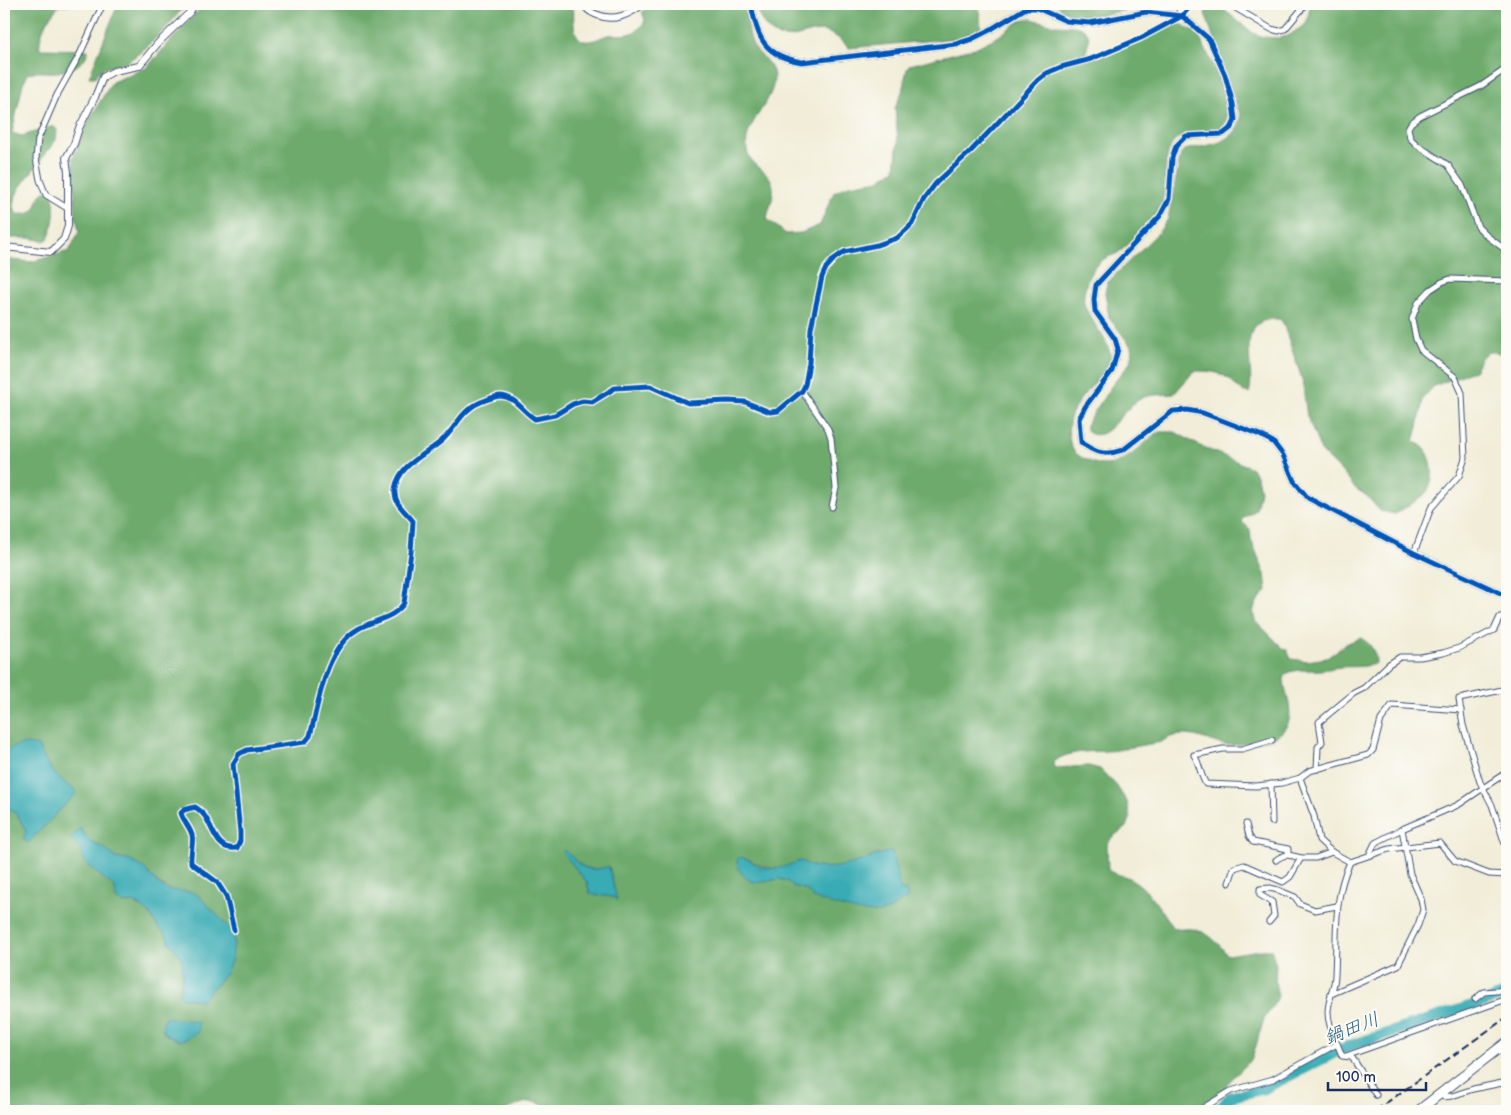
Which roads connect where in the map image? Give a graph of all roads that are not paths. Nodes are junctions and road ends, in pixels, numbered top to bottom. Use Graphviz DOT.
graph roads {
  1 [pos="103,4"];
  2 [pos="195,4"];
  3 [pos="584,4"];
  4 [pos="643,4"];
  5 [pos="751,4"];
  6 [pos="1186,4"];
  7 [pos="1192,4"];
  8 [pos="1229,4"];
  9 [pos="1306,4"];
  10 [pos="1182,16"];
  11 [pos="1507,68"];
  12 [pos="67,208"];
  13 [pos="4,247"];
  14 [pos="1507,251"];
  15 [pos="1507,281"];
  16 [pos="802,391"];
  17 [pos="832,507"];
  18 [pos="1414,553"];
  19 [pos="1507,596"];
  20 [pos="1507,616"];
  21 [pos="1507,689"];
  22 [pos="1460,710"];
  23 [pos="1272,740"];
  24 [pos="1317,769"];
  25 [pos="1507,772"];
  26 [pos="1300,778"];
  27 [pos="1271,784"];
  28 [pos="1484,789"];
  29 [pos="1272,822"];
  30 [pos="1246,824"];
  31 [pos="1402,829"];
  32 [pos="1406,846"];
  33 [pos="1507,850"];
  34 [pos="1332,852"];
  35 [pos="1288,854"];
  36 [pos="1371,855"];
  37 [pos="1301,858"];
  38 [pos="1276,860"];
  39 [pos="1350,862"];
  40 [pos="1507,875"];
  41 [pos="1283,882"];
  42 [pos="1229,883"];
  43 [pos="1278,890"];
  44 [pos="1337,906"];
  45 [pos="1269,922"];
  46 [pos="234,930"];
  47 [pos="1507,990"];
  48 [pos="1331,994"];
  49 [pos="1475,998"];
  50 [pos="1507,999"];
  51 [pos="1507,1042"];
  52 [pos="1338,1045"];
  53 [pos="1344,1056"];
  54 [pos="1507,1082"];
  55 [pos="1440,1093"];
  56 [pos="1376,1095"];
  57 [pos="1198,1111"];
  58 [pos="1418,1111"];
  1 -- 12 [label="street"];
  2 -- 12 [label="street"];
  3 -- 4 [label="street"];
  5 -- 10 [label="street"];
  6 -- 10 [label="street"];
  7 -- 10 [label="street"];
  8 -- 9 [label="street"];
  10 -- 16 [label="street"];
  10 -- 18 [label="street"];
  11 -- 14 [label="street"];
  12 -- 13 [label="street"];
  15 -- 18 [label="street"];
  16 -- 17 [label="street"];
  16 -- 46 [label="street"];
  18 -- 19 [label="street"];
  20 -- 24 [label="street"];
  21 -- 22 [label="street"];
  22 -- 24 [label="street"];
  22 -- 28 [label="street"];
  23 -- 27 [label="street"];
  24 -- 26 [label="street"];
  25 -- 28 [label="street"];
  26 -- 27 [label="street"];
  26 -- 34 [label="street"];
  27 -- 29 [label="street"];
  28 -- 31 [label="street"];
  28 -- 33 [label="street"];
  30 -- 35 [label="street"];
  31 -- 32 [label="street"];
  31 -- 36 [label="street"];
  32 -- 36 [label="street"];
  32 -- 40 [label="street"];
  32 -- 48 [label="street"];
  34 -- 37 [label="street"];
  34 -- 39 [label="street"];
  35 -- 37 [label="street"];
  35 -- 38 [label="street"];
  36 -- 39 [label="street"];
  37 -- 41 [label="street"];
  39 -- 44 [label="street"];
  41 -- 42 [label="street"];
  41 -- 43 [label="street"];
  43 -- 44 [label="street"];
  43 -- 45 [label="street"];
  44 -- 48 [label="street"];
  47 -- 49 [label="street"];
  48 -- 52 [label="street"];
  50 -- 53 [label="street"];
  51 -- 55 [label="highway"];
  52 -- 53 [label="street"];
  52 -- 57 [label="street"];
  53 -- 56 [label="street"];
  54 -- 55 [label="street"];
  55 -- 58 [label="highway"];
}
